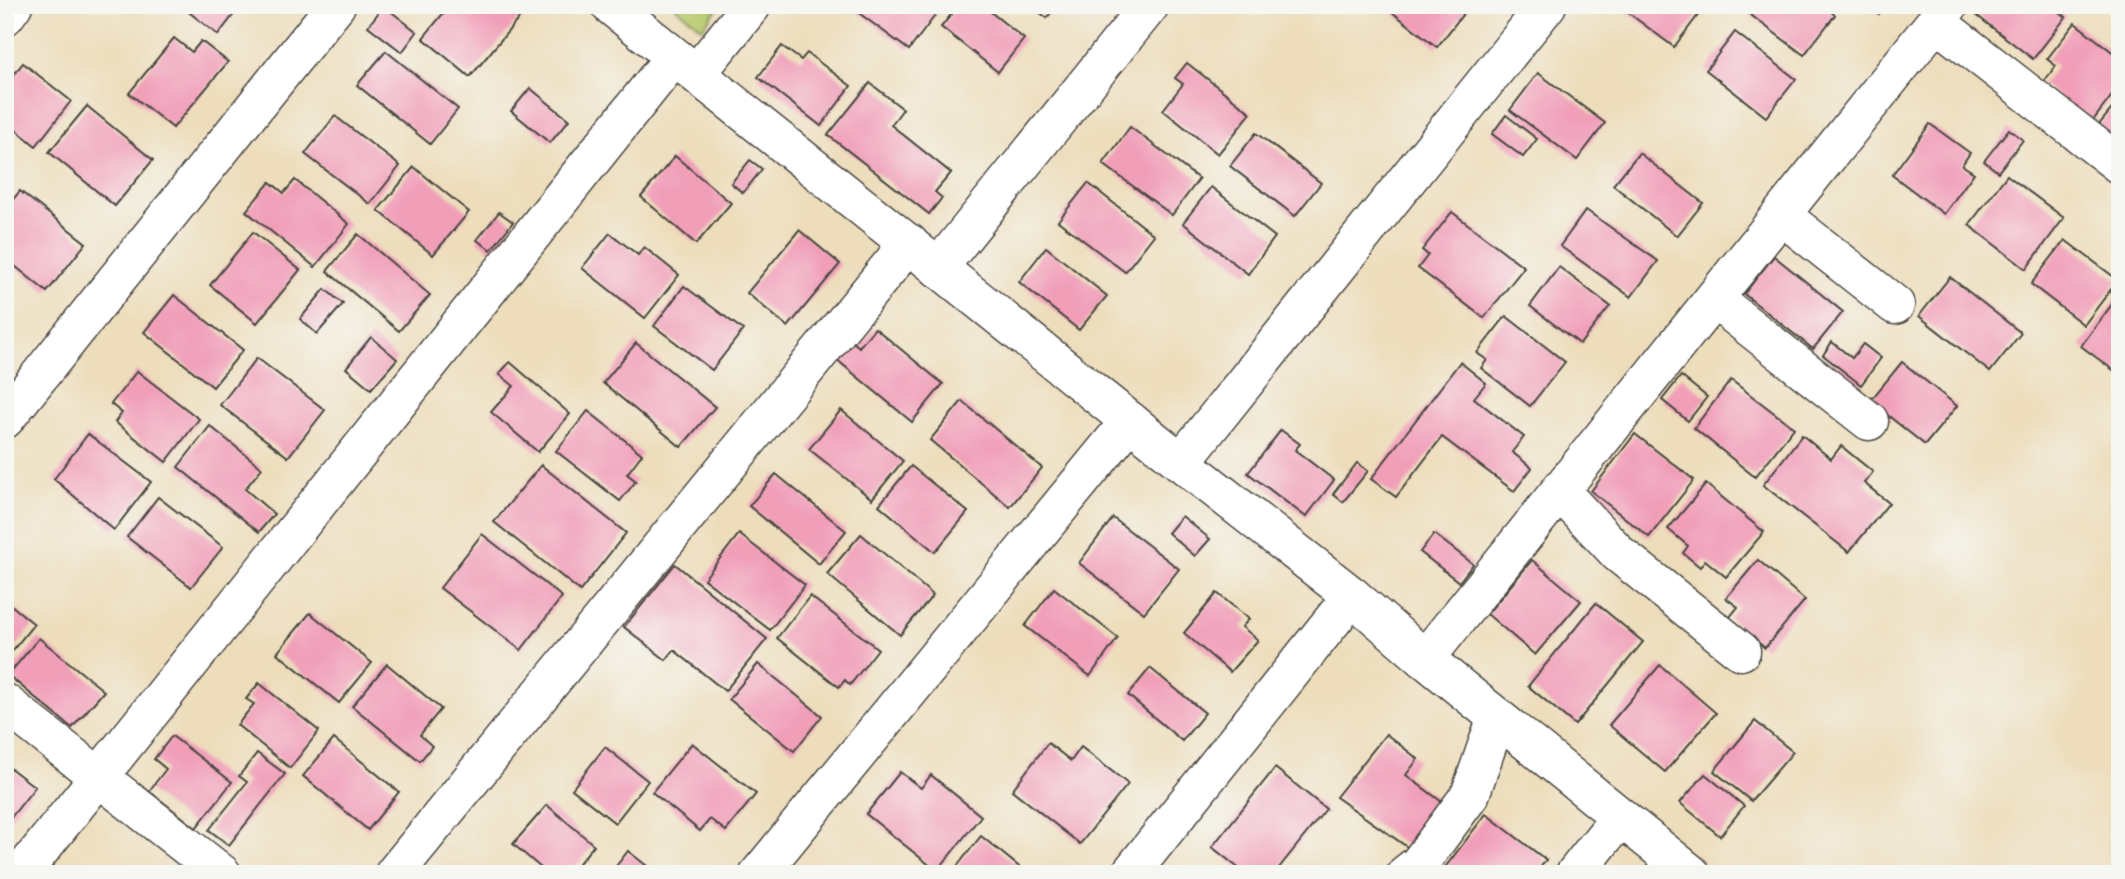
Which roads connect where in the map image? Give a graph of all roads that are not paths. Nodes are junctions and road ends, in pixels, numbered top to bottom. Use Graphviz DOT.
graph roads {
  1 [pos="13,5"];
  2 [pos="336,5"];
  3 [pos="610,5"];
  4 [pos="752,5"];
  5 [pos="1150,5"];
  6 [pos="1547,5"];
  7 [pos="1942,14"];
  8 [pos="5,16"];
  9 [pos="685,65"];
  10 [pos="2120,165"];
  11 [pos="1781,215"];
  12 [pos="909,243"];
  13 [pos="938,268"];
  14 [pos="1714,299"];
  15 [pos="1895,305"];
  16 [pos="5,419"];
  17 [pos="1130,421"];
  18 [pos="1869,421"];
  19 [pos="1181,462"];
  20 [pos="1560,491"];
  21 [pos="1352,596"];
  22 [pos="1741,651"];
  23 [pos="1425,659"];
  24 [pos="5,703"];
  25 [pos="1497,718"];
  26 [pos="99,777"];
  27 [pos="1620,817"];
  28 [pos="21,874"];
  29 [pos="222,874"];
  30 [pos="394,874"];
  31 [pos="759,874"];
  32 [pos="1130,874"];
  33 [pos="1406,874"];
  34 [pos="1574,874"];
  35 [pos="1691,874"];
  1 -- 8 [label="street"];
  2 -- 16 [label="street"];
  3 -- 9 [label="street"];
  4 -- 9 [label="street"];
  5 -- 13 [label="street"];
  6 -- 19 [label="street"];
  7 -- 10 [label="street"];
  7 -- 11 [label="street"];
  9 -- 12 [label="street"];
  9 -- 26 [label="street"];
  11 -- 14 [label="street"];
  11 -- 15 [label="street"];
  12 -- 13 [label="street"];
  12 -- 30 [label="street"];
  13 -- 17 [label="street"];
  14 -- 18 [label="street"];
  14 -- 20 [label="street"];
  17 -- 19 [label="street"];
  17 -- 31 [label="street"];
  19 -- 21 [label="street"];
  20 -- 22 [label="street"];
  20 -- 23 [label="street"];
  21 -- 23 [label="street"];
  21 -- 32 [label="street"];
  23 -- 25 [label="street"];
  24 -- 26 [label="street"];
  25 -- 27 [label="street"];
  25 -- 33 [label="street"];
  26 -- 28 [label="street"];
  26 -- 29 [label="street"];
  27 -- 34 [label="street"];
  27 -- 35 [label="street"];
}
